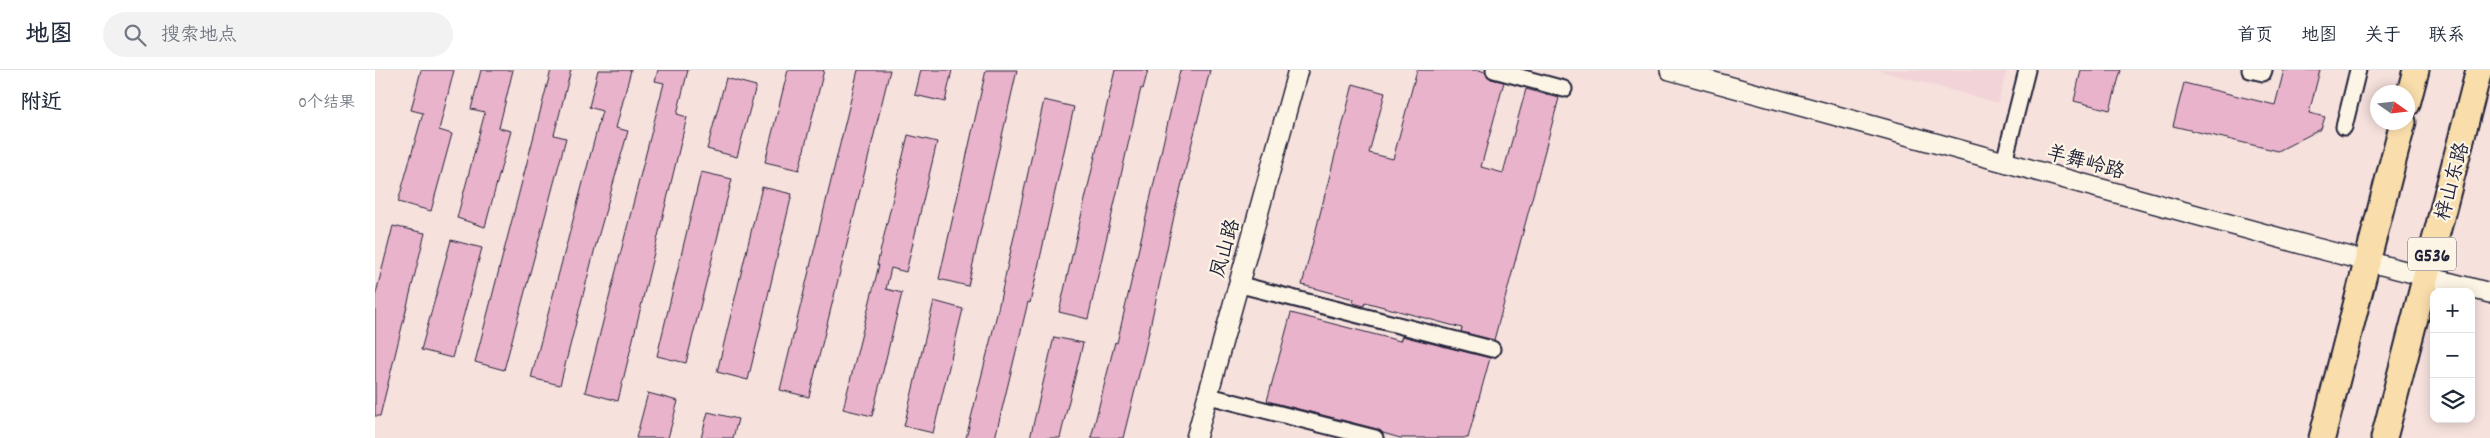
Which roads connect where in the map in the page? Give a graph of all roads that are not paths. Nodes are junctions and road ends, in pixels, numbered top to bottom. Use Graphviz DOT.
graph roads {
  1 [pos="1298,70"];
  2 [pos="1494,70"];
  3 [pos="1670,70"];
  4 [pos="2027,70"];
  5 [pos="2250,70"];
  6 [pos="2264,70"];
  7 [pos="2358,70"];
  8 [pos="2416,70"];
  9 [pos="2479,70"];
  10 [pos="2412,85"];
  11 [pos="1564,89"];
  12 [pos="2343,127"];
  13 [pos="2401,130"];
  14 [pos="2004,162"];
  15 [pos="2367,261"];
  16 [pos="2426,276"];
  17 [pos="1237,284"];
  18 [pos="2490,293"];
  19 [pos="1492,349"];
  20 [pos="1209,396"];
  21 [pos="1196,438"];
  22 [pos="1375,438"];
  23 [pos="2322,438"];
  24 [pos="2384,438"];
  1 -- 17 [label="street, 凤山路"];
  2 -- 11 [label="street"];
  3 -- 14 [label="street, 羊舞岭路"];
  4 -- 14 [label="street"];
  5 -- 6 [label="street"];
  7 -- 12 [label="street"];
  8 -- 10 [label="highway"];
  9 -- 16 [label="highway, 梓山东路 / G536"];
  13 -- 15 [label="highway"];
  14 -- 15 [label="street, 羊舞岭路"];
  15 -- 16 [label="street, 羊舞岭路"];
  15 -- 23 [label="highway"];
  16 -- 18 [label="street, 羊舞岭路"];
  16 -- 24 [label="highway, 梓山东路 / G536"];
  17 -- 19 [label="street"];
  17 -- 20 [label="street, 凤山路"];
  20 -- 21 [label="street, 凤山路"];
  20 -- 22 [label="street"];
}
